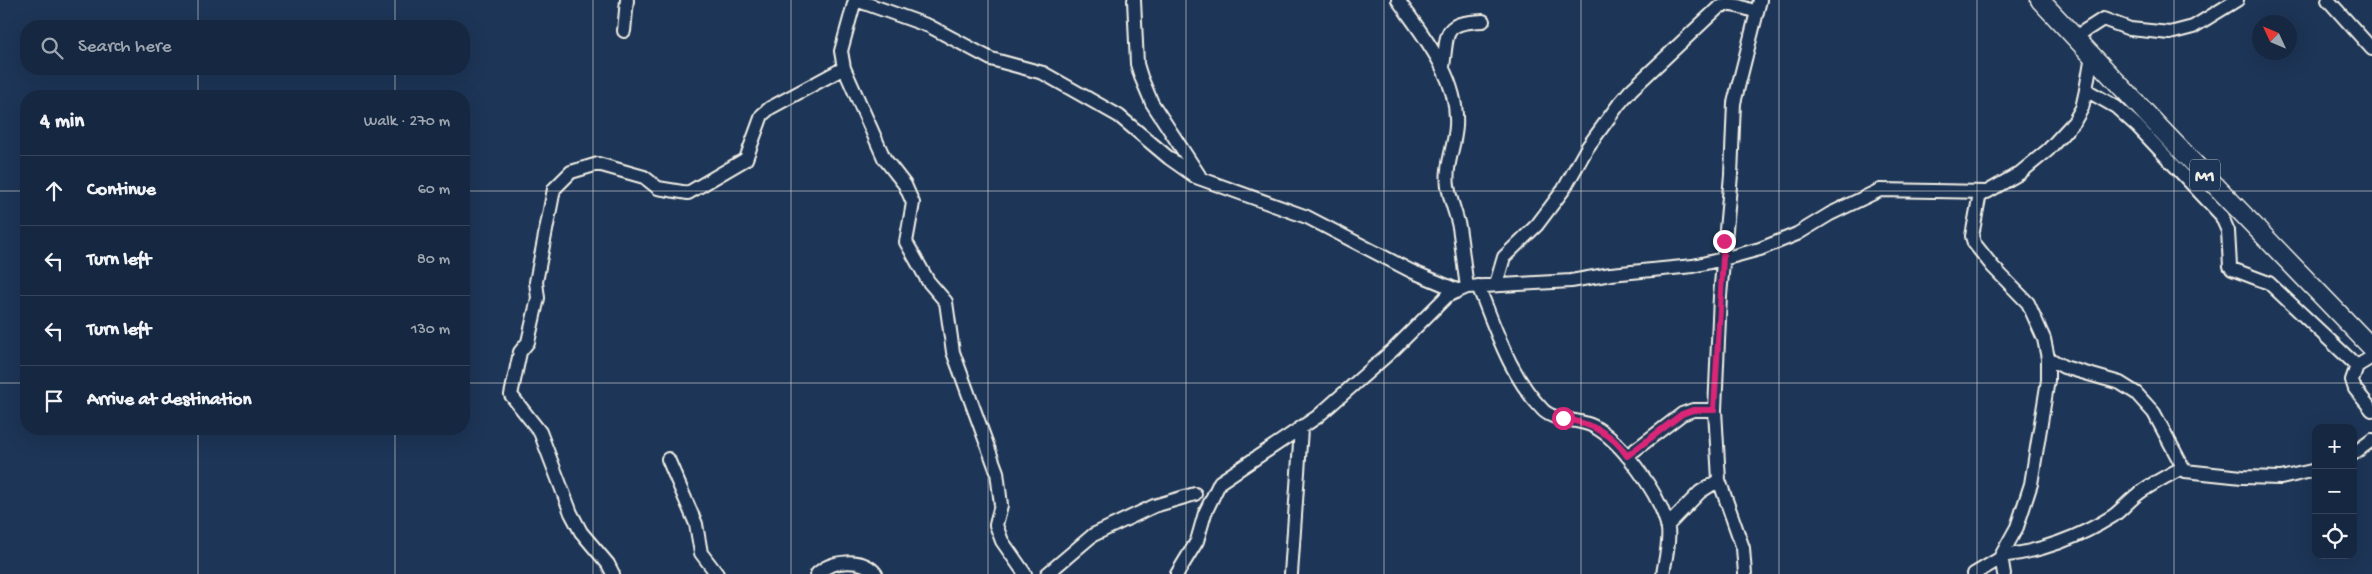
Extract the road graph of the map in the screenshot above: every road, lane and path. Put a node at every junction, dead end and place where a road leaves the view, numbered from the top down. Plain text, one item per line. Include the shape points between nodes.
1 (627, 0) edge
2 (855, 0) edge
3 (1134, 0) edge
4 (1398, 0) edge
5 (2040, 0) edge
6 (2236, 0) edge
7 (2328, 0) edge
8 (1759, 6) edge
9 (1483, 22) dead end
10 (624, 32) dead end
11 (2075, 37) junction
12 (2372, 49) edge
13 (2092, 55) junction
14 (1443, 66) junction
15 (844, 68) junction
16 (2086, 90) junction
17 (1203, 179) junction
18 (1980, 193) junction
19 (1724, 259) junction
20 (1496, 284) junction
21 (1467, 288) junction
22 (2372, 348) edge
23 (2372, 357) edge
24 (2048, 358) junction
25 (2357, 366) junction
26 (1714, 410) junction
27 (2372, 410) edge
28 (1301, 429) junction
29 (2372, 440) edge
30 (2357, 451) edge
31 (1627, 456) junction
32 (668, 459) dead end
33 (2182, 468) junction
34 (2312, 471) edge
35 (1719, 480) junction
36 (1195, 494) dead end
37 (1667, 526) junction
38 (2001, 557) junction
39 (613, 574) edge
40 (717, 574) edge
41 (817, 574) edge
42 (876, 574) edge
43 (1025, 574) edge
44 (1047, 574) edge
45 (1177, 574) edge
46 (1290, 574) edge
47 (1663, 574) edge
48 (1745, 574) edge
49 (1974, 574) edge
50 (2004, 574) edge

1 - 10 street
2 - 15 street via 841,52
2 - 17 street via 929,26 991,59 1043,73 1119,116 1169,158
3 - 17 street via 1137,64 1141,77 1172,136
4 - 14 street
5 - 11 highway, M1
6 - 11 street via 2186,30 2130,30 2103,19
7 - 12 street
8 - 19 street via 1734,103
8 - 20 street via 1730,4 1719,7 1631,90 1587,148 1564,189 1537,225 1504,257
9 - 14 street via 1456,24 1452,28 1446,41
11 - 13 highway, M1
13 - 16 street
13 - 22 highway, M1
14 - 21 street via 1456,113 1448,186 1458,226
15 - 39 street via 762,114 746,159 688,193 658,188 644,177 598,164 571,172 554,189 536,282 538,298 528,342 520,352 510,394 540,432 571,513 581,532
15 - 43 street via 884,158 914,202 906,242 928,281 946,302 953,352 997,472 1001,505 996,525 1002,541
16 - 18 street via 2082,108 2074,122 2048,150 2020,173
16 - 25 street via 2103,98 2130,120 2222,215 2228,231 2232,270 2269,283
17 - 21 street via 1307,217 1411,271
18 - 19 street via 1880,190 1796,234
18 - 24 street via 1972,236 1974,243 1993,268 2028,303 2044,339
19 - 20 street via 1693,266 1571,281
19 - 26 street
20 - 21 street
21 - 28 street via 1447,296 1357,382
21 - 31 street via 1506,357 1540,407 1550,415 1594,426 1614,440
23 - 25 street
24 - 33 street via 2064,367 2128,386 2154,414
24 - 38 street via 2048,380 2031,484 2017,527
25 - 27 street via 2353,370 2353,384
26 - 31 street via 1693,410 1682,414
26 - 35 street
28 - 45 street via 1220,482 1205,513 1197,541
28 - 46 street
29 - 30 street
31 - 37 street via 1654,493
32 - 40 street via 696,524 701,553
33 - 34 street via 2190,473 2282,478
33 - 38 street via 2142,491 2116,514 2094,527 2036,550
35 - 37 street via 1700,492
35 - 48 street via 1743,548
36 - 44 street via 1154,506 1093,535
37 - 47 street
38 - 49 street
38 - 50 street
41 - 42 street via 826,566 837,563 859,564

